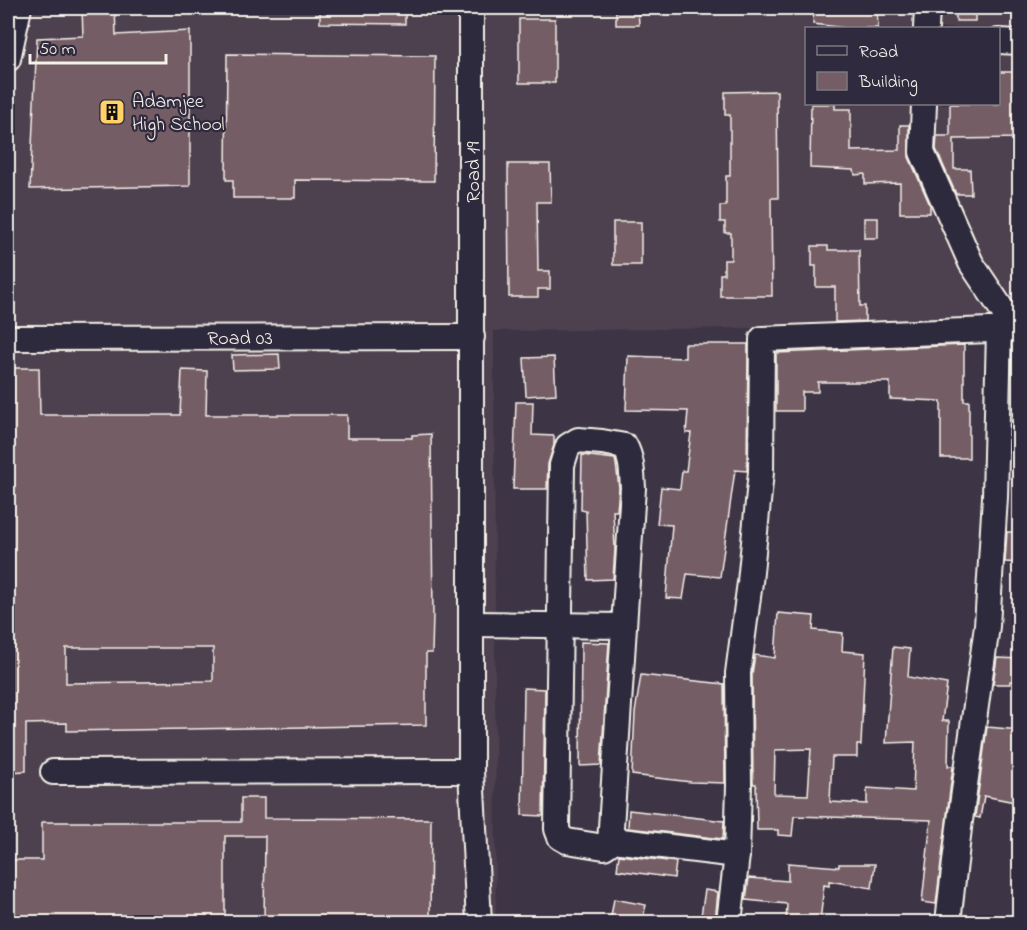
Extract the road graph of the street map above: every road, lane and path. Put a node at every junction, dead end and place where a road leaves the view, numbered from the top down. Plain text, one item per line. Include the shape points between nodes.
1 (19, 8) edge
2 (471, 8) edge
3 (927, 8) edge
4 (926, 27) edge
5 (1000, 41) edge
6 (1020, 42) edge
7 (8, 59) edge
8 (924, 105) edge
9 (1011, 330) edge
10 (472, 337) junction
11 (8, 338) edge
12 (471, 624) junction
13 (560, 626) junction
14 (623, 626) junction
15 (471, 771) junction
16 (53, 772) dead end
17 (621, 841) dead end
18 (737, 855) junction
19 (479, 922) edge
20 (729, 922) edge
21 (948, 922) edge

1 - 7 street
2 - 10 street, Road 19
3 - 4 street
5 - 6 street
8 - 9 street via 922,152 971,262
9 - 18 street via 762,339 761,472 738,673
9 - 21 street via 987,626
10 - 11 street, Road 03
10 - 12 street, Road 19
12 - 13 street
12 - 15 street, Road 19
13 - 14 street
13 - 14 street via 562,465 568,446 578,440 625,446 629,454 633,488
13 - 14 street via 557,829 567,841 604,847 610,843
15 - 16 street
15 - 19 street, Road 19
17 - 18 street
18 - 20 street

